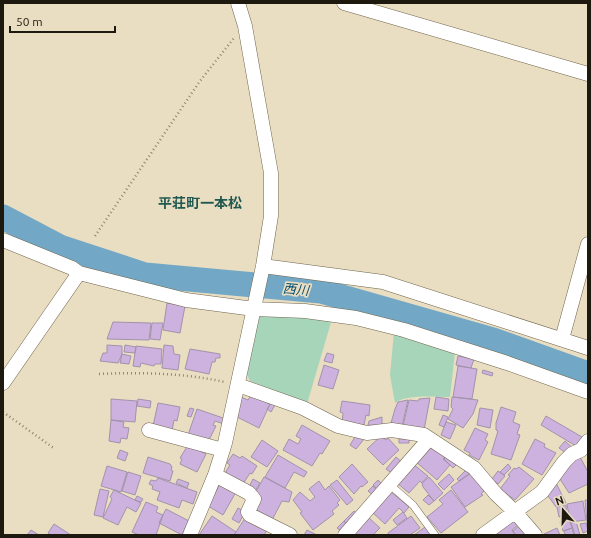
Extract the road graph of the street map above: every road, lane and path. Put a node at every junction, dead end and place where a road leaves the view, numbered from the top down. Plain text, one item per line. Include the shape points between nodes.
1 (238, 3) edge
2 (344, 3) edge
3 (245, 26) junction
4 (588, 74) edge
5 (95, 236) dead end
6 (3, 240) edge
7 (588, 244) edge
8 (263, 266) junction
9 (79, 273) junction
10 (254, 309) junction
11 (562, 339) junction
12 (588, 348) edge
13 (100, 374) dead end
14 (3, 383) edge
15 (238, 385) junction
16 (588, 392) edge
17 (3, 412) edge
18 (149, 430) dead end
19 (429, 439) junction
20 (55, 449) dead end
21 (586, 449) edge
22 (223, 450) junction
23 (215, 475) junction
24 (390, 485) junction
25 (515, 512) junction
26 (190, 535) edge
27 (290, 535) edge
28 (346, 535) edge
29 (435, 535) edge
30 (483, 535) edge
31 (535, 535) edge

1 - 3 street
2 - 4 street
3 - 5 path via 200,81
3 - 8 street via 271,173 272,216
6 - 9 street
7 - 11 street
8 - 10 street
8 - 11 street via 383,282
9 - 10 street via 186,300
9 - 14 street
10 - 15 street
10 - 16 street via 305,311 370,321 507,363
11 - 12 street
13 - 15 path via 173,374 198,376
15 - 19 street via 303,408 338,426 367,433 392,430 424,435
15 - 22 street
17 - 20 path
18 - 22 street
19 - 24 street
19 - 25 street via 474,468
21 - 25 street via 572,454 542,492
22 - 23 street
23 - 26 street
23 - 27 street via 254,498 248,512 250,515
24 - 28 street
24 - 29 lane via 413,505
25 - 30 street
25 - 31 street

